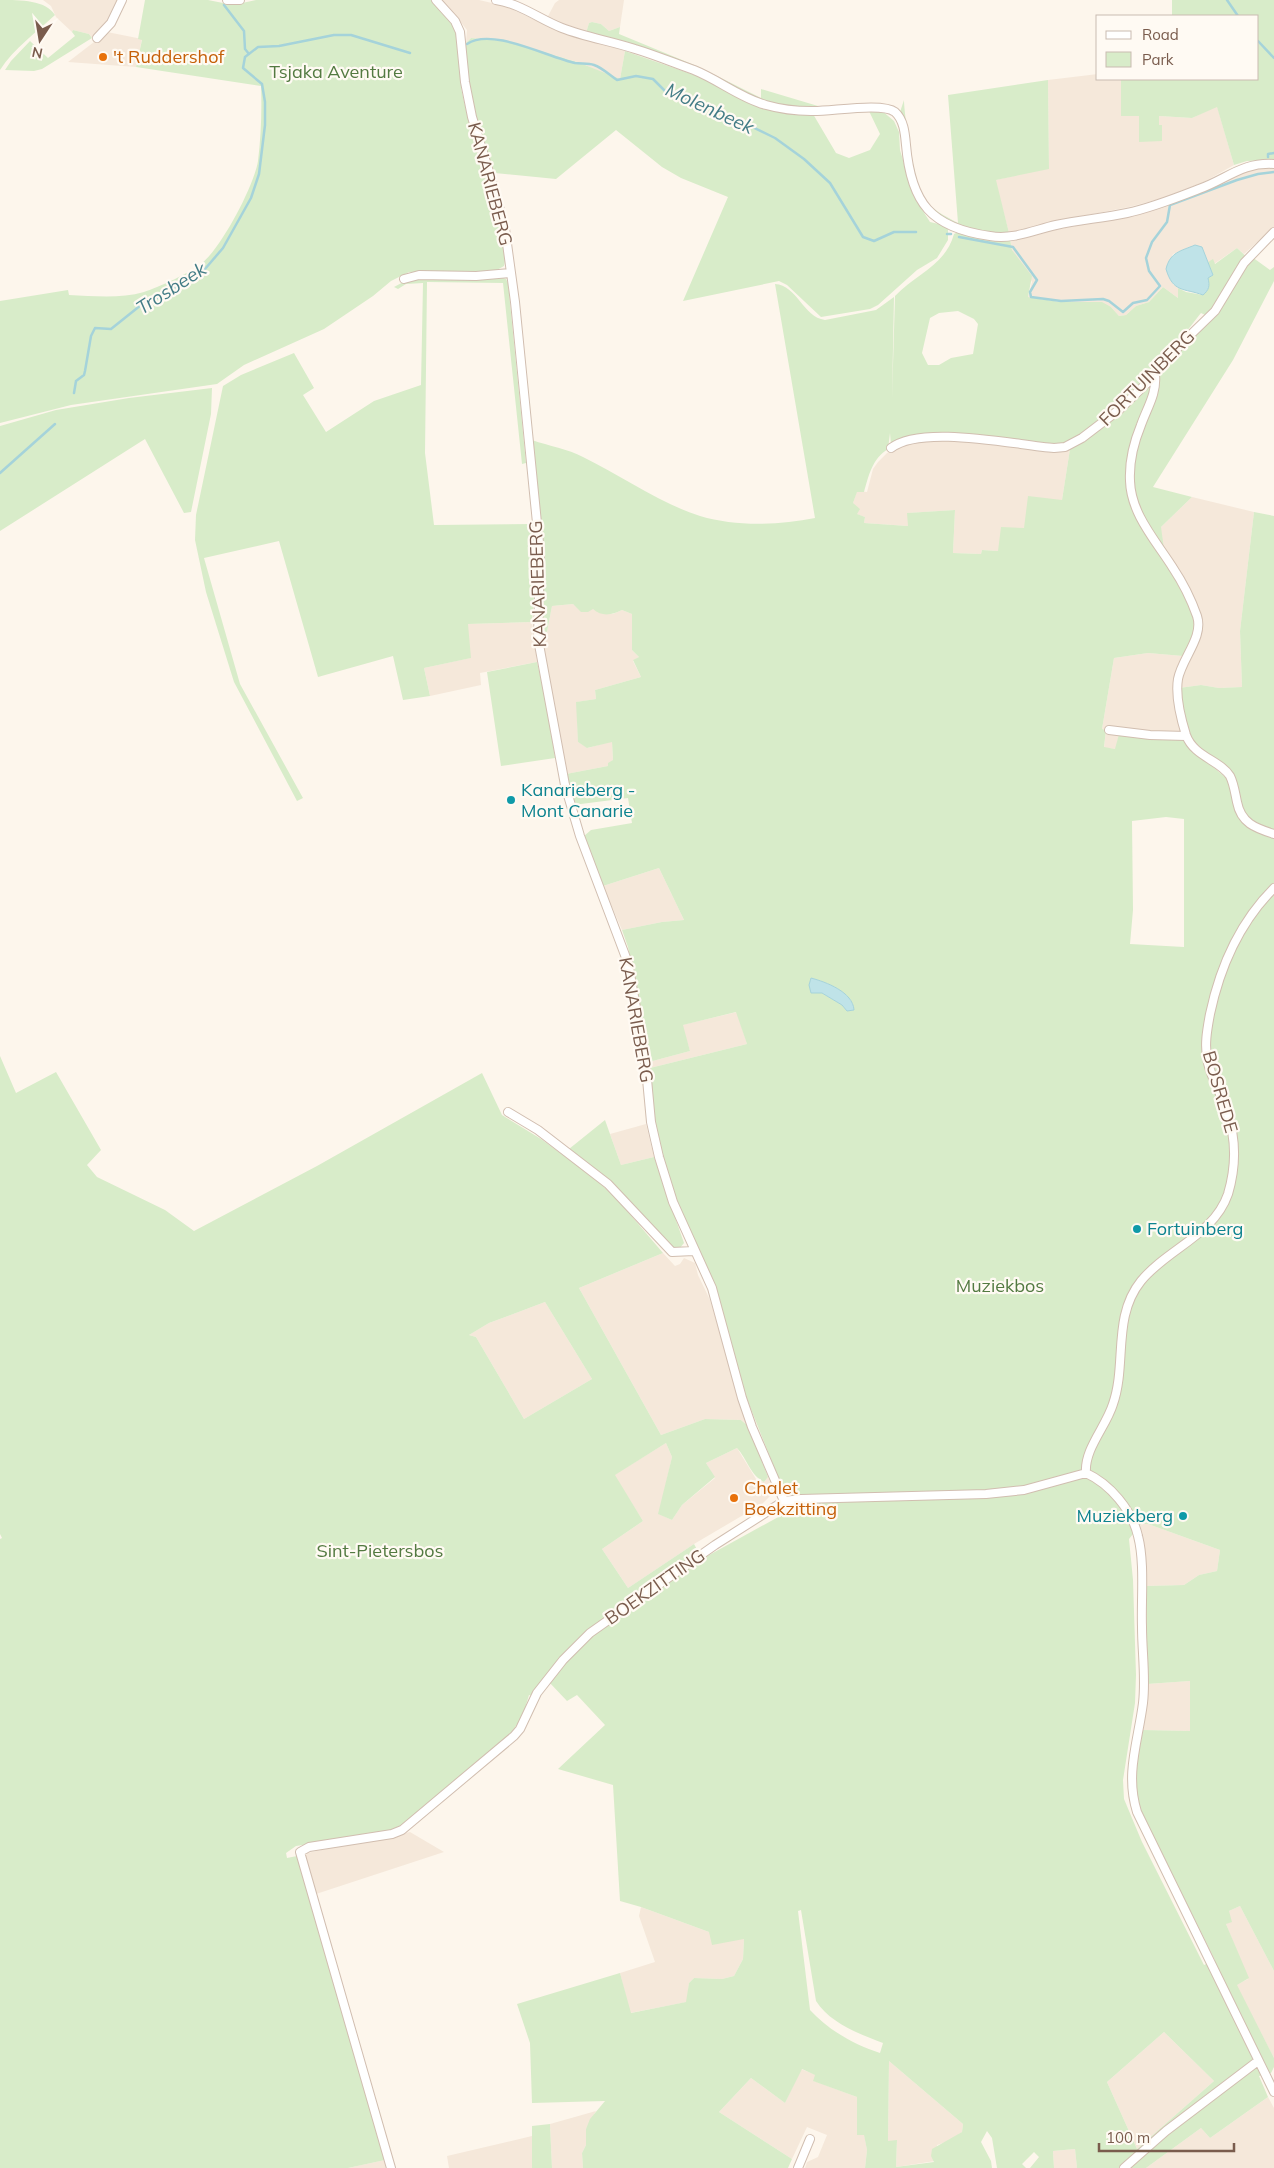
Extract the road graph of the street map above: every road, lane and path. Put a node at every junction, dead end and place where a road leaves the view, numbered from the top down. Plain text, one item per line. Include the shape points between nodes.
1 (122, 0) edge
2 (227, 0) edge
3 (240, 0) edge
4 (436, 0) edge
5 (496, 0) edge
6 (97, 38) dead end
7 (1274, 164) edge
8 (1274, 232) edge
9 (511, 273) junction
10 (404, 278) dead end
11 (1155, 375) junction
12 (891, 448) dead end
13 (1109, 730) dead end
14 (1186, 736) junction
15 (1274, 834) edge
16 (1274, 888) edge
17 (508, 1112) dead end
18 (694, 1251) junction
19 (1086, 1474) junction
20 (784, 1501) junction
21 (1258, 2061) junction
22 (1274, 2092) edge
23 (810, 2139) dead end
24 (391, 2168) edge
25 (798, 2168) edge
26 (1124, 2168) edge

1 - 6 street via 114,18
2 - 3 street
4 - 9 street, KANARIEBERG via 455,21 460,32 472,117 502,216
5 - 7 street via 523,7 561,28 636,49 697,72 766,106 810,112 889,109 902,122 910,177 917,196 936,217 956,228 977,234 1016,236 1127,213 1206,186 1248,166
8 - 11 street, FORTUINBERG via 1244,262 1215,311
9 - 10 street
9 - 18 street, KANARIEBERG via 540,553 537,631 540,657 575,821 628,963 646,1058 651,1122 658,1157
11 - 12 street, FORTUINBERG via 1106,421 1065,447 935,436
11 - 14 street via 1156,386 1134,448 1130,482 1136,508 1179,577 1198,618 1198,634 1177,683
13 - 14 street
14 - 15 street via 1196,750 1228,774 1233,782 1240,815 1245,821
16 - 19 street, BOSREDE via 1255,909 1224,962 1207,1029 1207,1061 1227,1112 1234,1147 1228,1194 1208,1225 1156,1266 1133,1294 1122,1329 1116,1394 1086,1461
17 - 18 street via 538,1130 608,1184 672,1252
18 - 20 street via 712,1288 744,1405
19 - 20 street, BOEKZITTING via 1008,1492
19 - 21 street via 1096,1478 1120,1501 1138,1536 1144,1683 1131,1786 1134,1805
20 - 24 street, BOEKZITTING via 590,1633 537,1692 514,1736 402,1830 309,1847 300,1852
21 - 22 street
21 - 26 street via 1172,2126
23 - 25 street

